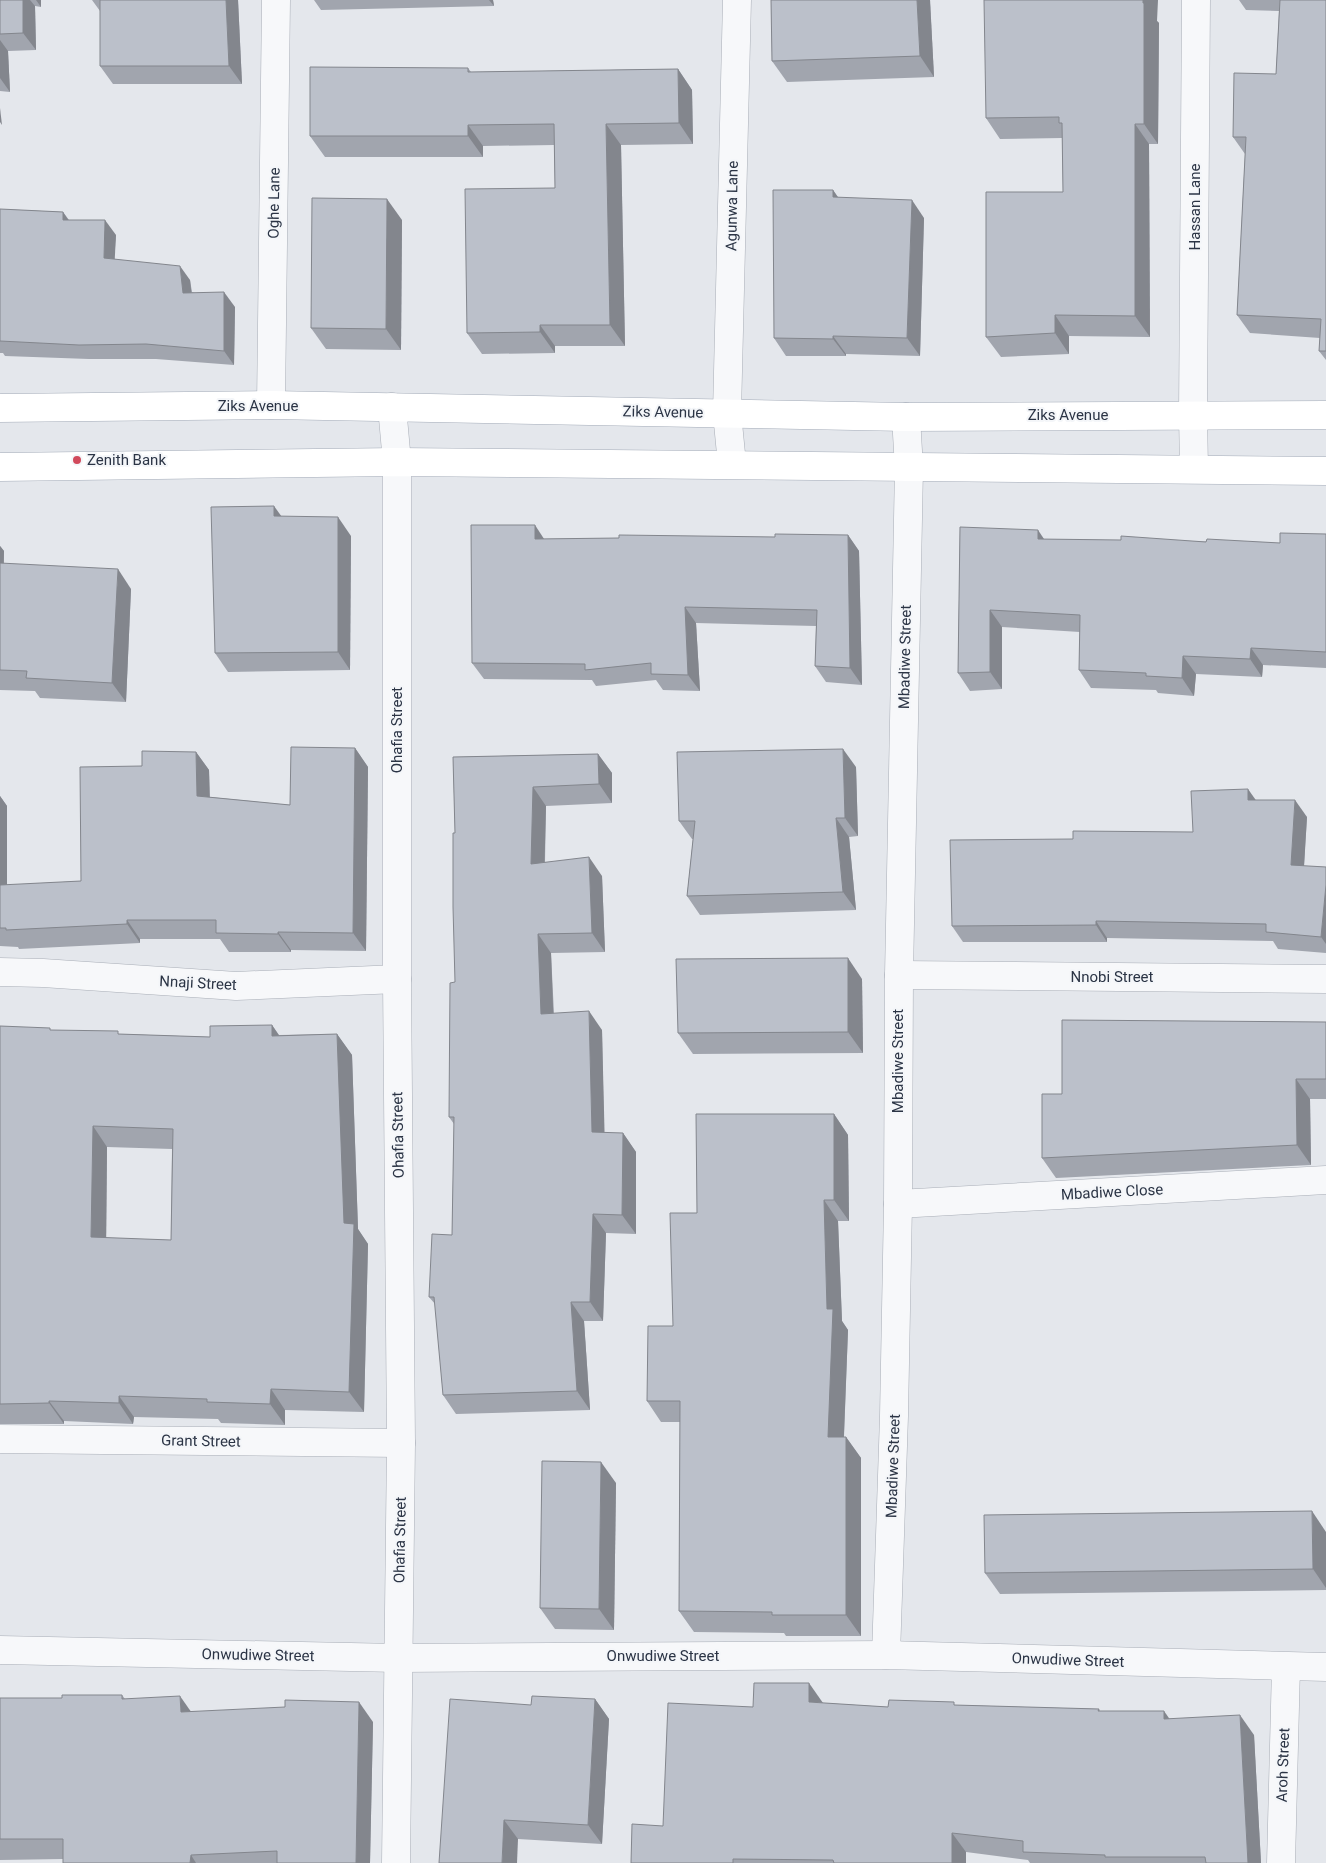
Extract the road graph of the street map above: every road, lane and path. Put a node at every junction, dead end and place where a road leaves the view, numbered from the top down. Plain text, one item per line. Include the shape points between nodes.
1 (276, 0) edge
2 (737, 0) edge
3 (1196, 0) edge
4 (271, 405) junction
5 (392, 407) junction
6 (0, 408) edge
7 (727, 413) junction
8 (1193, 414) junction
9 (1326, 414) edge
10 (906, 417) junction
11 (397, 462) junction
12 (732, 464) junction
13 (0, 466) edge
14 (909, 468) junction
15 (1194, 469) junction
16 (1326, 471) edge
17 (0, 972) edge
18 (899, 976) junction
19 (1326, 979) edge
20 (397, 980) junction
21 (1326, 1180) edge
22 (898, 1204) junction
23 (0, 1438) edge
24 (402, 1443) junction
25 (0, 1650) edge
26 (886, 1655) junction
27 (398, 1658) junction
28 (1286, 1667) junction
29 (1326, 1667) edge
30 (396, 1863) edge
31 (1281, 1863) edge

1 - 4 street, Oghe Lane
2 - 7 street, Agunwa Lane
3 - 8 street, Hassan Lane
4 - 5 main road, Ziks Avenue
4 - 6 main road, Ziks Avenue
5 - 7 main road, Ziks Avenue
5 - 11 street, Ohafia Street
7 - 10 main road, Ziks Avenue
7 - 12 street, Agunwa Lane
8 - 9 main road, Ziks Avenue
8 - 10 main road, Ziks Avenue
8 - 15 street, Hassan Lane
10 - 14 street, Mbadiwe Street
11 - 12 main road
11 - 13 main road
11 - 20 street, Ohafia Street
12 - 14 main road
14 - 15 main road
14 - 18 street, Mbadiwe Street
15 - 16 main road
17 - 20 street, Nnaji Street via 236,986
18 - 19 street, Nnobi Street
18 - 22 street, Mbadiwe Street
20 - 24 street, Ohafia Street
21 - 22 street, Mbadiwe Close
22 - 26 street, Mbadiwe Street
23 - 24 street, Grant Street
24 - 27 street, Ohafia Street
25 - 27 street, Onwudiwe Street
26 - 27 street, Onwudiwe Street
26 - 28 street, Onwudiwe Street
27 - 30 street, Ohafia Street
28 - 29 street, Onwudiwe Street
28 - 31 street, Aroh Street

